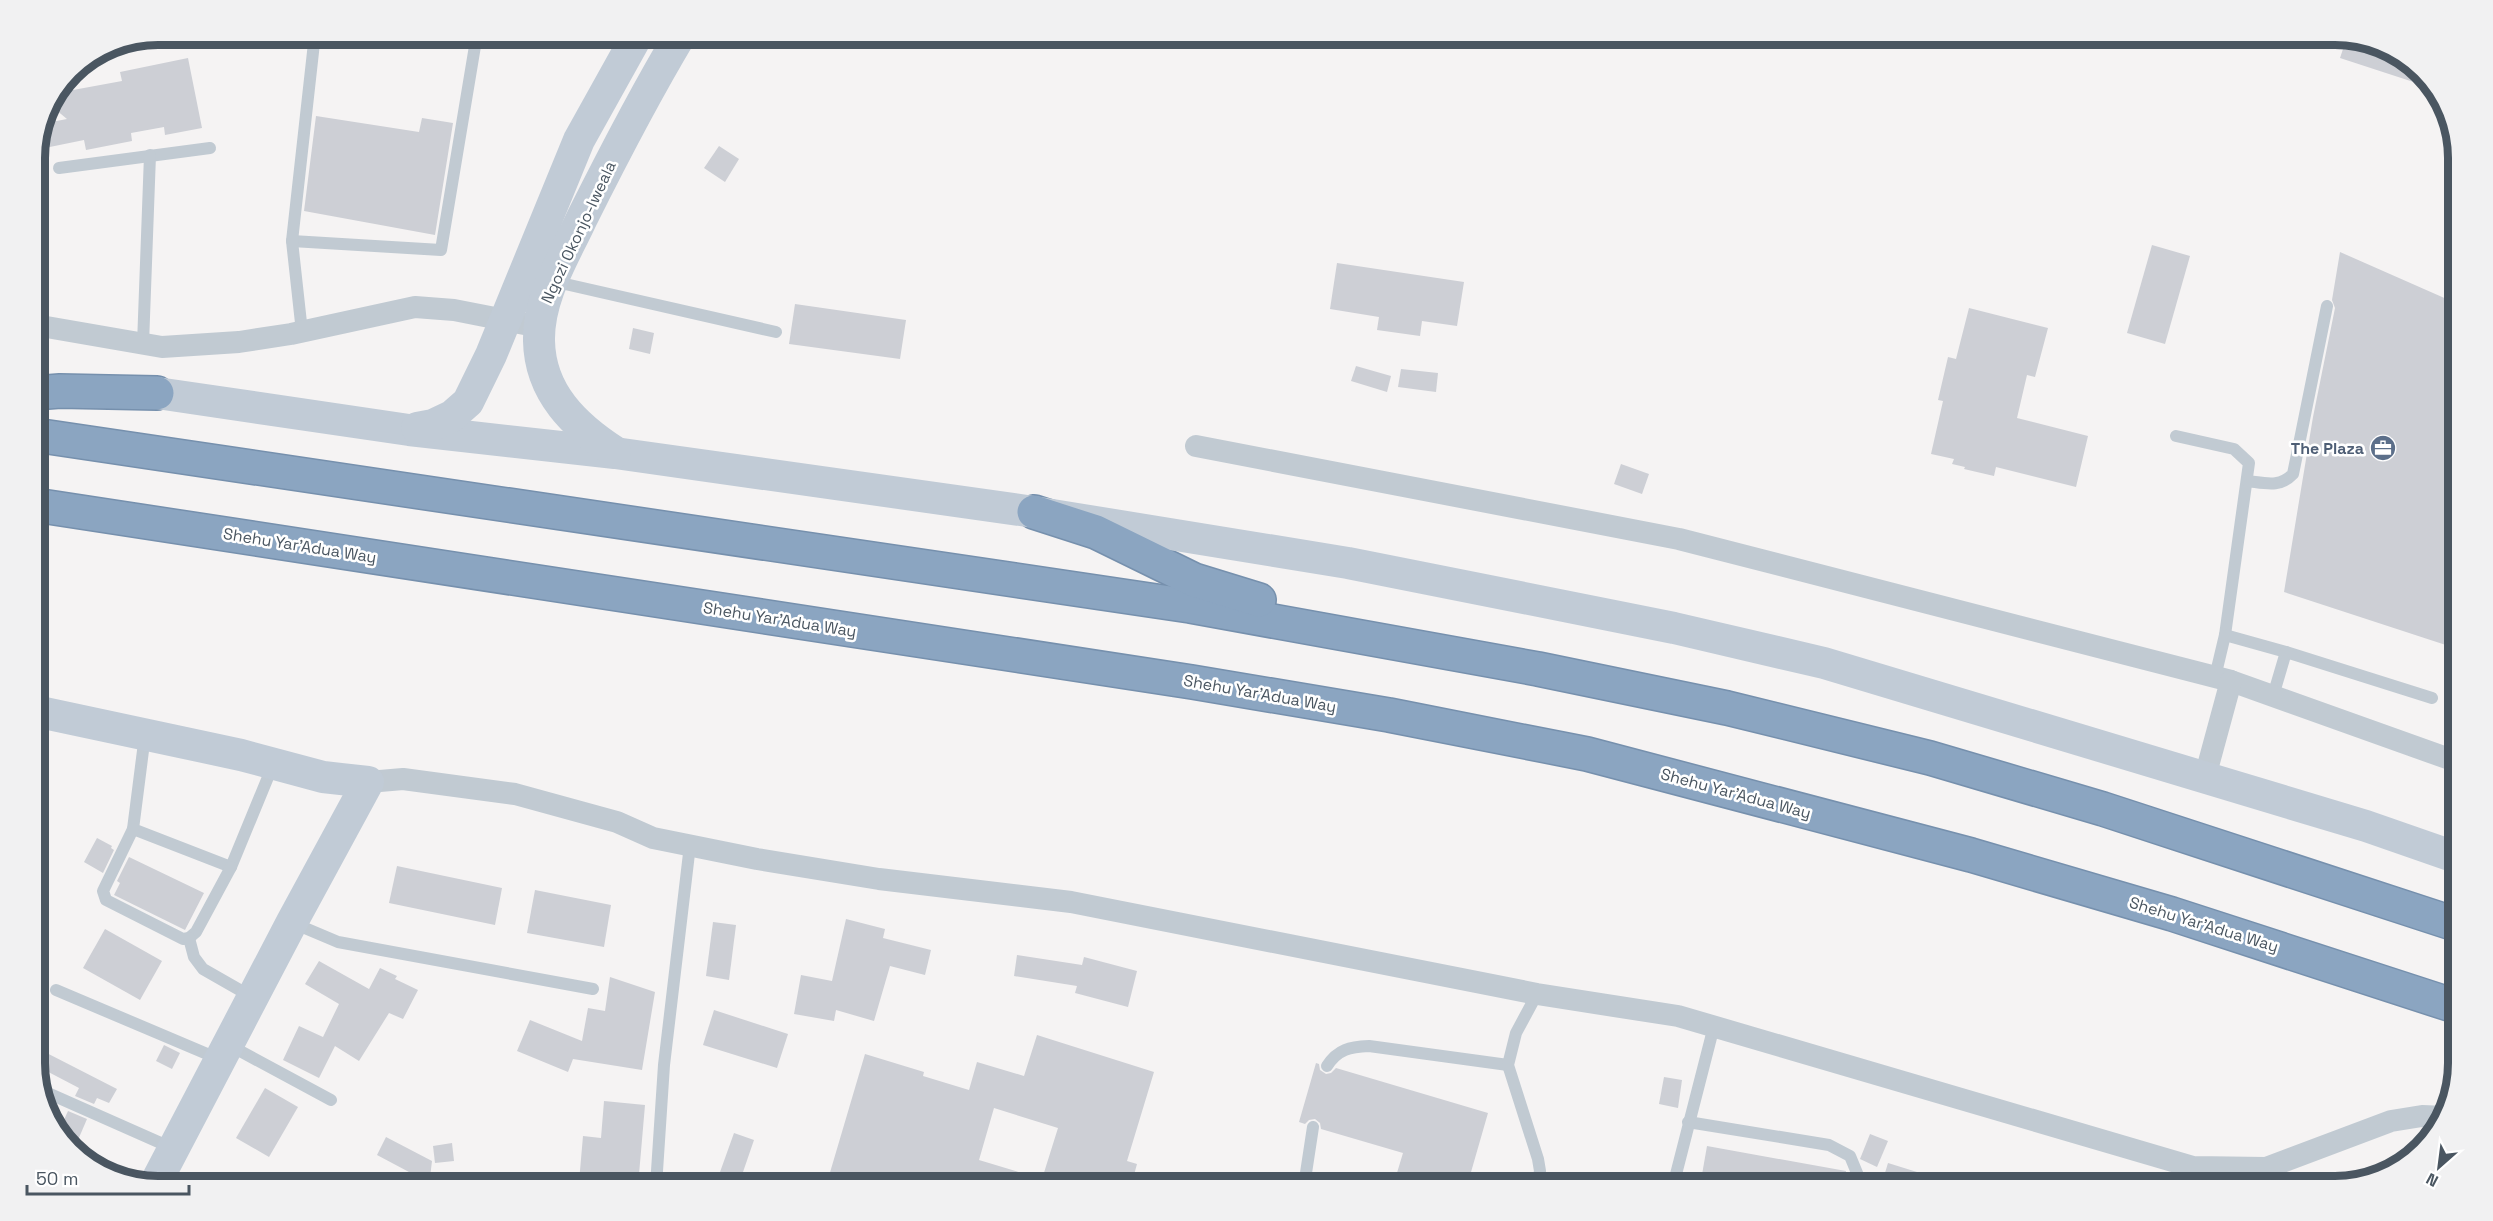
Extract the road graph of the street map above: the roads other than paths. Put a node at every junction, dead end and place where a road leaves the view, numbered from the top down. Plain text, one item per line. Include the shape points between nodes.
1 (314, 45) edge
2 (475, 45) edge
3 (632, 45) edge
4 (675, 45) edge
5 (210, 147) dead end
6 (150, 155) junction
7 (59, 168) dead end
8 (292, 241) junction
9 (552, 281) junction
10 (2327, 306) dead end
11 (506, 319) junction
12 (45, 327) edge
13 (540, 327) junction
14 (302, 332) junction
15 (776, 332) dead end
16 (143, 344) junction
17 (45, 392) edge
18 (157, 393) joint
19 (409, 430) junction
20 (45, 436) edge
21 (2176, 436) dead end
22 (1196, 446) dead end
23 (615, 453) junction
24 (2247, 481) junction
25 (45, 507) edge
26 (1034, 512) junction
27 (2225, 634) junction
28 (1363, 637) junction
29 (2286, 652) junction
30 (2223, 679) junction
31 (2273, 696) junction
32 (2432, 698) dead end
33 (45, 713) edge
34 (145, 735) junction
35 (2448, 758) edge
36 (273, 764) junction
37 (2205, 777) junction
38 (368, 782) junction
39 (133, 829) junction
40 (690, 845) junction
41 (2448, 855) edge
42 (231, 867) junction
43 (292, 922) junction
44 (2448, 922) edge
45 (189, 938) junction
46 (593, 988) dead end
47 (56, 990) dead end
48 (1537, 994) junction
49 (252, 997) junction
50 (2448, 1005) edge
51 (1714, 1026) junction
52 (224, 1052) junction
53 (1508, 1065) junction
54 (1327, 1066) dead end
55 (50, 1094) edge
56 (331, 1100) dead end
57 (2434, 1117) edge
58 (1688, 1122) junction
59 (1313, 1126) dead end
60 (173, 1149) junction
61 (159, 1176) edge
62 (657, 1176) edge
63 (1306, 1176) edge
64 (1539, 1176) edge
65 (1675, 1176) edge
66 (1858, 1176) edge

1 - 8 lane
2 - 8 lane via 441,250
3 - 11 street via 579,140
4 - 9 street, Ngozi Okonjo-Iweala via 613,156
5 - 6 lane
6 - 7 lane
6 - 16 lane
8 - 14 lane
9 - 13 street, Ngozi Okonjo-Iweala
9 - 15 lane
10 - 24 lane via 2293,474 2286,482 2275,484
11 - 13 street
11 - 14 street via 415,307
11 - 19 street via 468,402 452,416
12 - 16 street
13 - 23 street, Ngozi Okonjo-Iweala via 544,371 556,398 572,421
14 - 16 street via 239,342 162,347
17 - 18 highway
18 - 19 street
19 - 23 street
20 - 28 highway via 1179,604
21 - 24 lane via 2234,448 2249,463
22 - 30 street via 1679,539
23 - 26 street
24 - 27 lane
25 - 50 highway, Shehu Yar'Adua Way via 1192,682 1587,754 1960,852 2172,914
26 - 28 highway via 1095,532 1194,580
26 - 37 street via 1348,563 1674,628 1824,663
27 - 29 lane
27 - 30 lane
28 - 44 highway via 1716,705 1930,758 2103,809
29 - 31 lane
29 - 32 lane
30 - 31 street
30 - 37 street
31 - 35 street
33 - 34 street
34 - 36 street
34 - 39 lane
36 - 38 street via 323,777
36 - 42 lane
37 - 41 street
38 - 40 street via 403,779 515,794 617,822 653,838
38 - 43 street
39 - 42 lane
39 - 45 lane via 103,891 106,900 183,939
40 - 48 street via 879,879 1071,902
40 - 62 lane via 664,1065
42 - 45 lane
43 - 46 lane via 338,942
43 - 49 street
45 - 49 lane via 194,957 203,969
47 - 52 lane
48 - 51 street via 1678,1016
48 - 53 lane via 1516,1033
49 - 52 street
51 - 57 street via 2193,1167 2266,1168 2391,1121
51 - 58 lane
52 - 56 lane
52 - 60 street
53 - 54 lane via 1369,1046 1349,1047
53 - 64 lane via 1538,1159
55 - 60 lane
58 - 65 lane
58 - 66 lane via 1829,1145 1850,1156
59 - 63 lane
60 - 61 street

